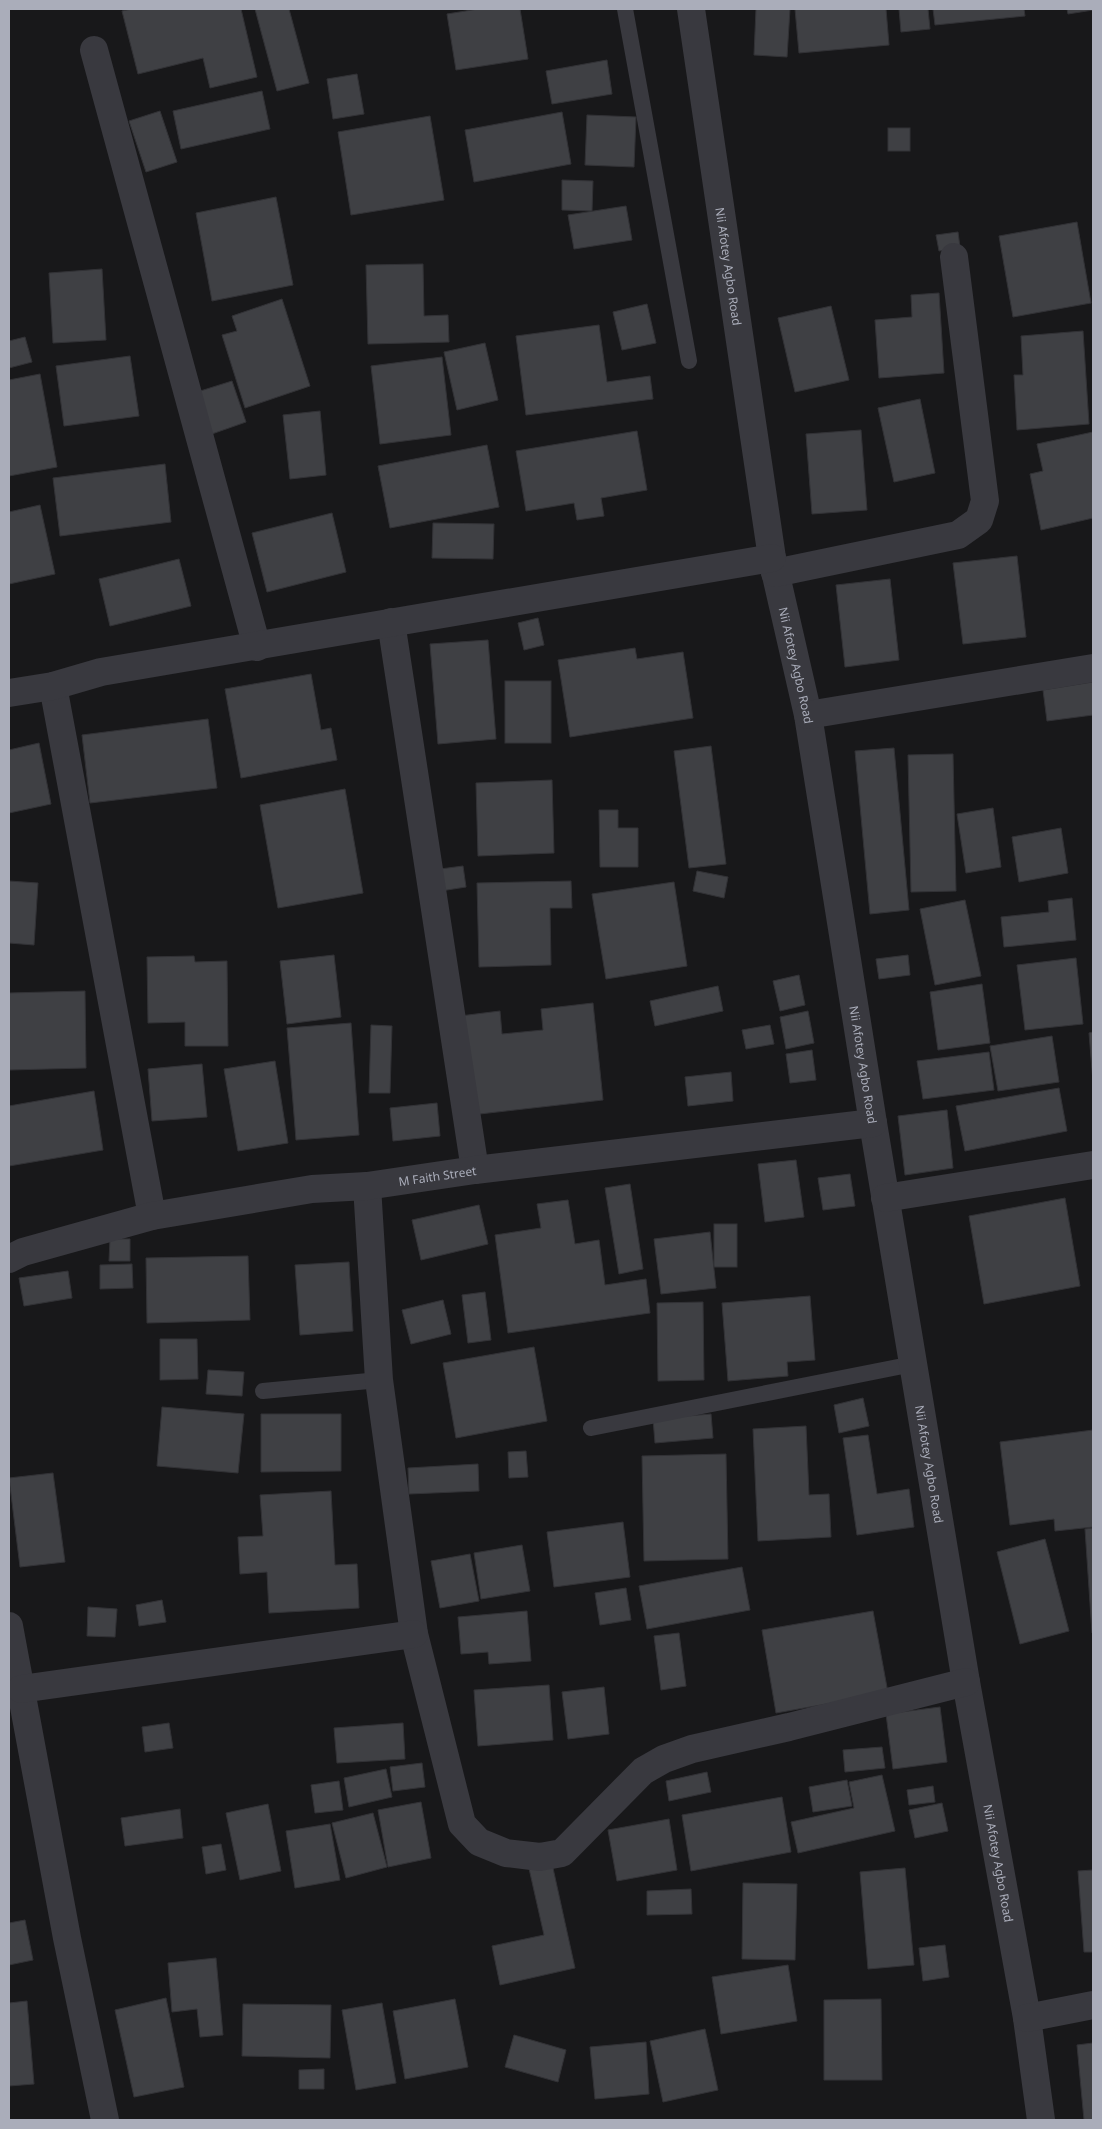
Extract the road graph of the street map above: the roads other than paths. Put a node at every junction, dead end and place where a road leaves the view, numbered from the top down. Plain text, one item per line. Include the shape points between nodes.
1 (625, 9) edge
2 (691, 9) edge
3 (94, 50) dead end
4 (954, 257) dead end
5 (689, 361) dead end
6 (774, 566) junction
7 (391, 622) junction
8 (257, 647) junction
9 (1093, 668) edge
10 (53, 686) junction
11 (9, 692) edge
12 (808, 715) junction
13 (873, 1123) junction
14 (1093, 1165) edge
15 (475, 1170) junction
16 (367, 1186) junction
17 (885, 1198) junction
18 (152, 1216) junction
19 (9, 1259) edge
20 (913, 1364) junction
21 (379, 1380) junction
22 (263, 1391) dead end
23 (591, 1428) dead end
24 (9, 1626) edge
25 (414, 1634) junction
26 (966, 1682) junction
27 (21, 1689) junction
28 (1093, 2005) edge
29 (1027, 2018) junction
30 (105, 2120) edge
31 (1041, 2120) edge

1 - 5 lane
2 - 6 street, Nii Afotey Agbo Road
3 - 8 street
4 - 6 street via 985,501 979,520 958,536
6 - 7 street
6 - 12 street, Nii Afotey Agbo Road
7 - 8 street
7 - 15 street
8 - 10 street via 101,672
9 - 12 street
10 - 11 street
10 - 18 street
12 - 13 street, Nii Afotey Agbo Road
13 - 15 street, M Faith Street
13 - 17 street, Nii Afotey Agbo Road
14 - 17 street
15 - 16 street, M Faith Street
16 - 18 street, M Faith Street via 312,1189
16 - 21 street
17 - 20 street, Nii Afotey Agbo Road
18 - 19 street, M Faith Street via 23,1252
20 - 23 lane
20 - 26 street, Nii Afotey Agbo Road
21 - 22 lane
21 - 25 street
24 - 27 street
25 - 26 street via 462,1824 479,1842 506,1853 540,1857 562,1853 643,1771 664,1759 692,1749
25 - 27 street
26 - 29 street, Nii Afotey Agbo Road
27 - 30 street
28 - 29 street
29 - 31 street, Nii Afotey Agbo Road

